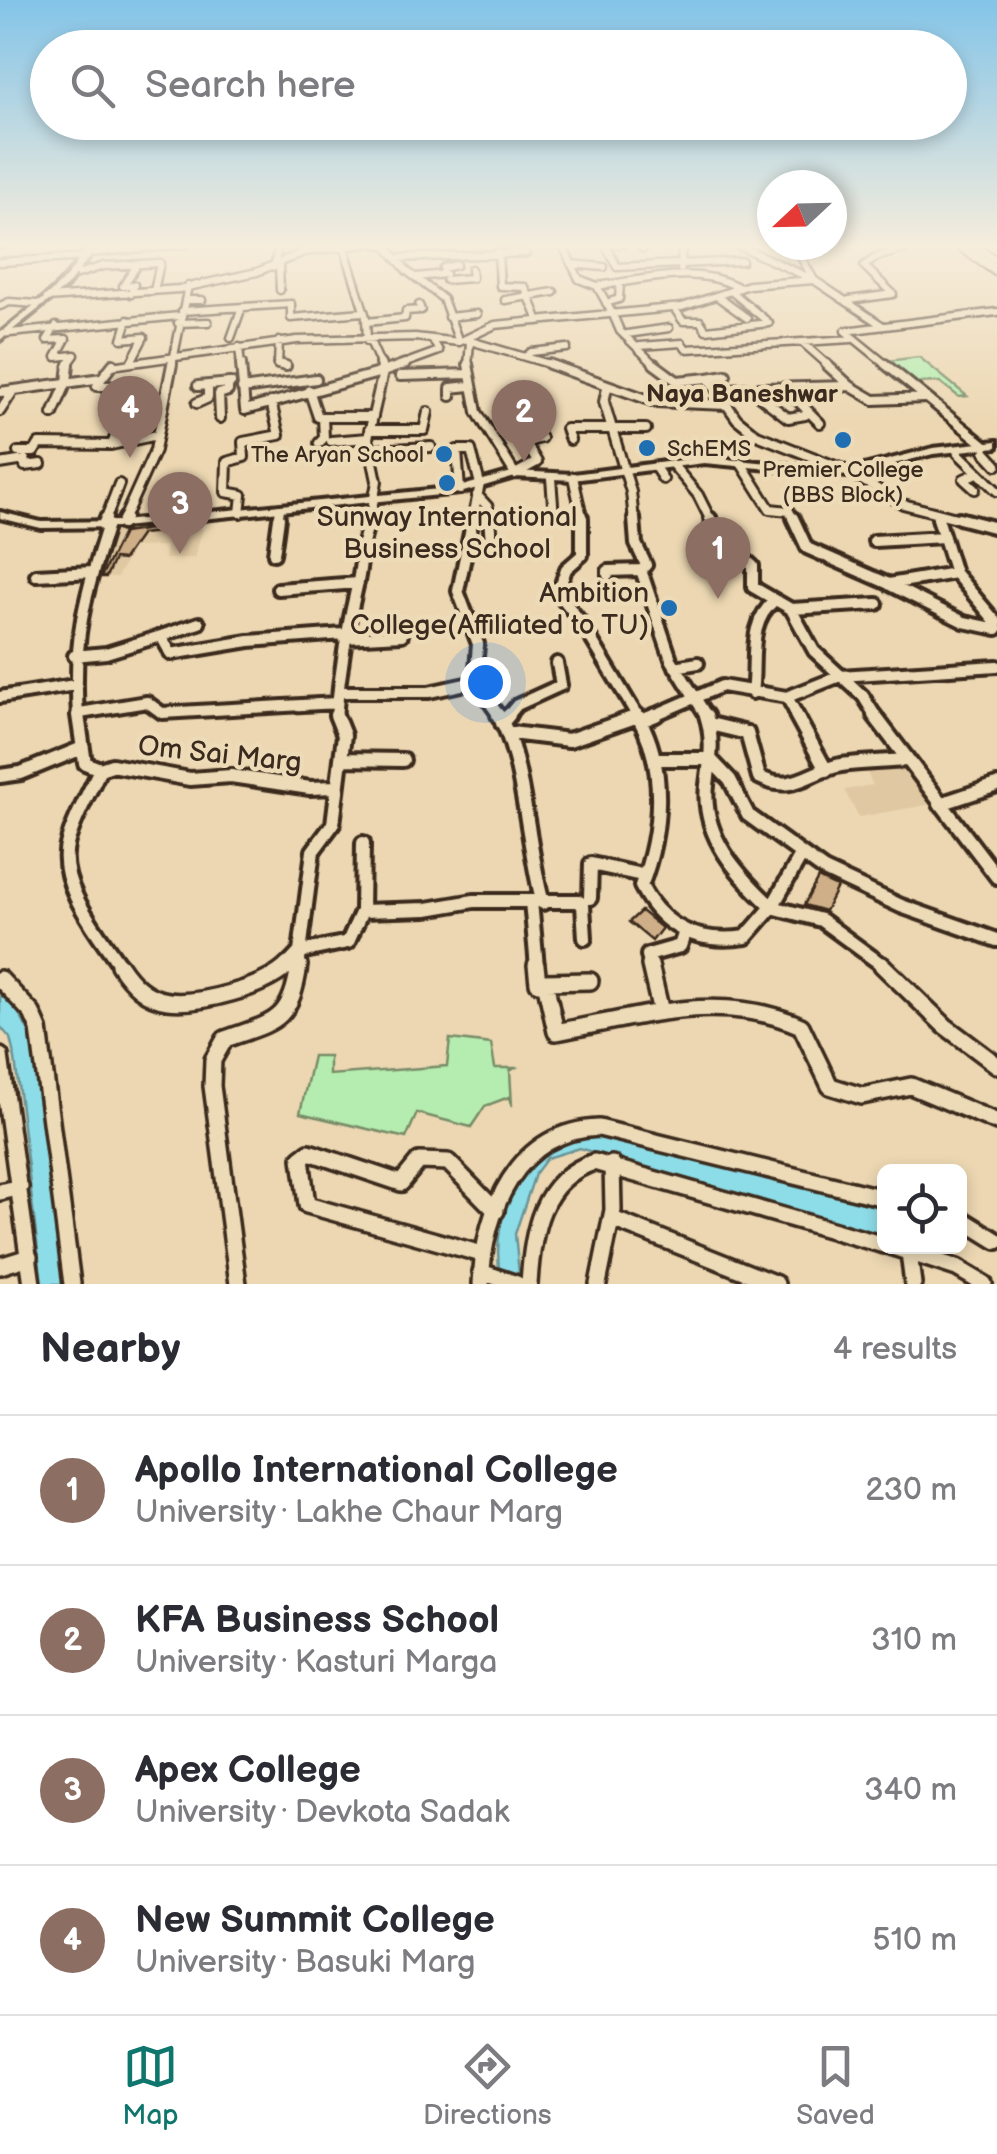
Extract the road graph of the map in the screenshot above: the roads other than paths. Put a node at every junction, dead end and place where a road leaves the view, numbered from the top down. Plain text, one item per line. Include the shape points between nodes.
1 (38, 304) edge
2 (184, 304) edge
3 (361, 304) edge
4 (401, 304) edge
5 (419, 304) dead end
6 (444, 304) edge
7 (532, 304) edge
8 (607, 304) edge
9 (689, 304) edge
10 (728, 304) edge
11 (749, 304) edge
12 (857, 304) edge
13 (242, 307) junction
14 (674, 308) junction
15 (363, 312) junction
16 (997, 312) edge
17 (477, 314) dead end
18 (406, 315) junction
19 (613, 315) junction
20 (179, 317) junction
21 (448, 317) junction
22 (297, 318) junction
23 (746, 318) dead end
24 (128, 320) junction
25 (538, 320) junction
26 (208, 322) dead end
27 (366, 322) junction
28 (769, 323) junction
29 (57, 326) junction
30 (883, 326) junction
31 (669, 328) dead end
32 (293, 329) dead end
33 (627, 334) junction
34 (1, 336) edge
35 (230, 338) dead end
36 (432, 339) junction
37 (853, 339) junction
38 (369, 341) junction
39 (465, 341) junction
40 (279, 342) junction
41 (803, 342) junction
42 (784, 344) junction
43 (640, 346) junction
44 (239, 347) junction
45 (567, 348) dead end
46 (530, 352) junction
47 (173, 359) junction
48 (131, 362) junction
49 (286, 366) dead end
50 (382, 372) junction
51 (468, 374) junction
52 (400, 376) dead end
53 (726, 376) dead end
54 (102, 378) junction
55 (708, 378) junction
56 (316, 379) dead end
57 (68, 382) junction
58 (228, 383) junction
59 (242, 386) junction
60 (470, 386) junction
61 (850, 386) junction
62 (607, 388) junction
63 (750, 388) junction
64 (785, 388) junction
65 (716, 389) junction
66 (309, 390) junction
67 (13, 391) junction
68 (0, 392) edge
69 (451, 396) dead end
70 (926, 398) junction
71 (874, 400) junction
72 (271, 402) junction
73 (196, 403) dead end
74 (726, 405) junction
75 (863, 405) dead end
76 (113, 406) dead end
77 (0, 410) edge
78 (428, 412) dead end
79 (53, 414) dead end
80 (805, 416) dead end
81 (372, 417) junction
82 (220, 418) dead end
83 (323, 418) junction
84 (528, 420) dead end
85 (820, 422) dead end
86 (121, 423) dead end
87 (646, 429) dead end
88 (612, 430) junction
89 (368, 434) junction
90 (157, 435) junction
91 (331, 440) dead end
92 (570, 440) dead end
93 (319, 443) dead end
94 (112, 444) junction
95 (431, 447) dead end
96 (989, 448) edge
97 (372, 450) junction
98 (18, 452) dead end
99 (958, 453) dead end
100 (741, 462) junction
101 (0, 464) edge
102 (41, 464) dead end
103 (673, 465) junction
104 (997, 465) edge
105 (655, 467) junction
106 (624, 470) junction
107 (848, 473) junction
108 (515, 474) junction
109 (975, 474) junction
110 (572, 477) junction
111 (551, 478) junction
112 (663, 479) dead end
113 (119, 484) dead end
114 (478, 489) junction
115 (460, 490) junction
116 (976, 490) dead end
117 (997, 490) edge
118 (372, 500) junction
119 (280, 508) junction
120 (240, 513) junction
121 (936, 513) junction
122 (0, 515) edge
123 (554, 517) dead end
124 (106, 524) junction
125 (122, 524) junction
126 (997, 528) edge
127 (944, 536) junction
128 (491, 541) dead end
129 (874, 541) dead end
130 (274, 554) dead end
131 (641, 570) junction
132 (93, 572) junction
133 (955, 574) junction
134 (36, 575) dead end
135 (608, 575) dead end
136 (358, 584) junction
137 (889, 584) junction
138 (278, 589) dead end
139 (775, 600) junction
140 (878, 604) dead end
141 (792, 608) junction
142 (199, 624) dead end
143 (997, 626) edge
144 (402, 635) dead end
145 (161, 636) junction
146 (344, 636) junction
147 (74, 656) junction
148 (557, 663) dead end
149 (698, 663) dead end
150 (997, 666) edge
151 (675, 667) junction
152 (840, 676) junction
153 (475, 682) junction
154 (75, 686) junction
155 (752, 693) junction
156 (0, 697) edge
157 (787, 697) junction
158 (338, 698) junction
159 (694, 698) junction
160 (80, 713) junction
161 (640, 719) junction
162 (502, 723) junction
163 (710, 724) junction
164 (511, 734) junction
165 (80, 748) junction
166 (342, 759) junction
167 (654, 759) junction
168 (710, 759) junction
169 (403, 760) dead end
170 (905, 760) junction
171 (100, 769) junction
172 (826, 770) junction
173 (0, 776) edge
174 (997, 785) edge
175 (335, 787) junction
176 (940, 804) junction
177 (363, 843) dead end
178 (802, 854) junction
179 (642, 875) junction
180 (997, 877) edge
181 (590, 898) dead end
182 (537, 902) junction
183 (772, 907) junction
184 (362, 910) junction
185 (684, 934) junction
186 (585, 938) dead end
187 (997, 940) edge
188 (300, 952) junction
189 (0, 980) edge
190 (590, 981) dead end
191 (544, 982) junction
192 (661, 1012) junction
193 (0, 1056) edge
194 (997, 1066) edge
195 (997, 1122) edge
196 (612, 1164) junction
197 (20, 1187) junction
198 (0, 1192) edge
199 (877, 1196) edge
200 (496, 1211) junction
201 (615, 1220) junction
202 (967, 1223) edge
203 (997, 1242) edge
204 (877, 1243) edge
205 (909, 1254) edge
206 (912, 1254) edge
207 (29, 1257) junction
208 (0, 1266) edge
209 (484, 1271) edge
210 (32, 1284) edge
211 (72, 1284) edge
212 (238, 1284) edge
213 (516, 1284) edge
214 (529, 1284) edge
215 (598, 1284) edge
216 (776, 1284) edge
217 (914, 1284) edge
218 (984, 1284) edge

1 - 34 main road
2 - 20 street
3 - 15 street
4 - 18 street
5 - 18 street via 420,310
6 - 21 street
7 - 25 street
8 - 19 street
9 - 14 street
10 - 23 street
11 - 28 street
12 - 30 street
13 - 20 street
13 - 22 street via 291,304 291,318
13 - 35 street
14 - 19 street
14 - 28 street via 683,321 700,322 706,330
15 - 22 street
15 - 27 street
16 - 30 street
17 - 21 street
18 - 27 street
19 - 25 street
19 - 33 street
20 - 24 street
20 - 26 street
20 - 47 street
21 - 39 street
22 - 32 street
24 - 29 street
24 - 48 street via 122,339 144,338
25 - 39 street via 495,325
27 - 38 street
28 - 42 street
29 - 34 street
29 - 57 street via 47,340 66,339 56,357 75,355 66,368
30 - 37 street via 845,331
31 - 33 street
33 - 43 street
36 - 38 street
36 - 39 street
36 - 50 street via 439,352
37 - 41 street
37 - 70 street
38 - 40 street
38 - 50 street
39 - 46 street
39 - 51 street
40 - 44 street
40 - 49 street via 278,364
41 - 42 street
41 - 61 street
42 - 43 street
43 - 55 street via 671,379
44 - 47 street
44 - 59 street
45 - 46 street
46 - 62 street
47 - 48 street
47 - 90 street
48 - 54 street via 114,364
50 - 66 street
50 - 81 street
51 - 52 street
51 - 60 street
53 - 55 street
54 - 57 street
54 - 76 street via 97,386 110,386
55 - 65 street
56 - 59 street
57 - 67 street
57 - 79 street
58 - 59 street
58 - 73 street via 203,386 208,398
58 - 82 street via 228,392 219,394
59 - 72 street via 245,410
60 - 69 street via 450,388
60 - 108 street via 492,445
61 - 64 street
61 - 71 street
62 - 74 street via 669,408
62 - 88 street
63 - 64 street
63 - 65 street
63 - 80 street via 788,418
64 - 85 street
65 - 74 street
66 - 72 street
66 - 83 street
67 - 68 street
67 - 77 street
70 - 71 street
70 - 96 street
71 - 75 street
72 - 120 street via 281,442 244,442 244,457 227,462 226,492 242,494
74 - 107 street via 752,432
78 - 89 street via 424,430
81 - 83 street
81 - 89 street
83 - 93 street
84 - 108 street via 541,438 524,442 536,462
86 - 94 street
87 - 88 street
88 - 92 street via 566,429
88 - 106 street
89 - 91 street
89 - 97 street
90 - 94 street
90 - 125 street
94 - 98 street via 39,444 34,452
95 - 97 street
96 - 104 street
96 - 107 main road via 933,451
97 - 118 street
99 - 109 street
100 - 103 main road
100 - 107 main road
100 - 137 street via 773,510 790,513 806,548
101 - 102 street
103 - 105 main road
103 - 139 street via 720,537 754,566 753,587
105 - 106 main road
105 - 112 street
106 - 110 main road
106 - 131 street via 646,566
107 - 121 street via 903,504
108 - 111 main road
108 - 114 main road
109 - 116 street via 964,479
109 - 117 street
110 - 111 main road
110 - 161 street via 584,526 582,555 566,569 558,595
111 - 123 street
113 - 124 street
114 - 115 main road
114 - 115 street via 473,452 457,450
114 - 128 street via 488,507
114 - 153 street via 458,591 478,644
115 - 118 main road
118 - 119 main road
118 - 136 street
119 - 120 main road
119 - 130 street
120 - 125 main road
121 - 126 street
121 - 127 street
122 - 124 main road via 42,525
124 - 125 main road
124 - 132 street
127 - 129 street
127 - 133 street
131 - 135 street
131 - 151 street
132 - 134 street
132 - 147 street
133 - 137 street
133 - 143 street
136 - 138 street
136 - 146 street
137 - 143 street via 964,622
139 - 141 street
139 - 155 street via 753,632
140 - 141 street
141 - 152 street via 814,650
142 - 145 street
144 - 146 street
145 - 146 street via 171,654 249,640
145 - 147 street
146 - 158 street
147 - 154 street
148 - 162 street via 561,685 517,705
149 - 151 street
150 - 152 street
151 - 159 street
152 - 157 street
152 - 170 street via 863,696
153 - 158 street
153 - 162 street
154 - 156 street
154 - 160 street
155 - 157 street
155 - 159 street via 722,686
157 - 172 street
158 - 160 street via 162,714 147,702
158 - 166 street
159 - 161 street
159 - 163 street
160 - 165 street
161 - 164 street via 569,740
161 - 167 street
162 - 164 street
163 - 168 street
163 - 172 street via 747,732 763,780 799,786
164 - 182 street
165 - 171 street via 85,763
165 - 173 street via 22,776
166 - 169 street
166 - 175 street
167 - 168 street
167 - 179 street via 658,812 653,855
168 - 178 street via 748,815
168 - 183 street via 711,829 745,883
170 - 172 street
170 - 176 street
171 - 175 street, Om Sai Marg
171 - 188 street via 67,844 66,869 134,987 169,1001 248,989 270,980
174 - 176 street
175 - 188 street via 333,824 314,851
176 - 180 street
177 - 184 street
178 - 183 street
178 - 187 street via 901,906
179 - 181 street via 591,864
179 - 185 street via 648,904
182 - 184 street
182 - 186 street via 581,902
182 - 191 street via 538,982
183 - 185 street via 746,937
183 - 194 street via 836,924
184 - 188 street via 348,942
185 - 192 street via 680,946 648,955
188 - 212 street via 290,1002 267,1028 225,1039 213,1060
189 - 211 street via 39,1029
190 - 191 street
191 - 192 street via 556,1032
192 - 195 street via 750,1007 805,1030 827,1083 862,1096 911,1086
193 - 197 street
196 - 201 street
196 - 204 street
196 - 214 street via 586,1164 552,1191 536,1227
197 - 198 street
197 - 207 street
199 - 200 street via 583,1126 548,1136 531,1150
200 - 209 street
200 - 209 street via 448,1162 419,1161 401,1183 309,1152 301,1158 307,1205
201 - 215 street
201 - 216 street
202 - 203 street
205 - 217 street
206 - 218 street
207 - 208 street
207 - 210 street
209 - 213 street

